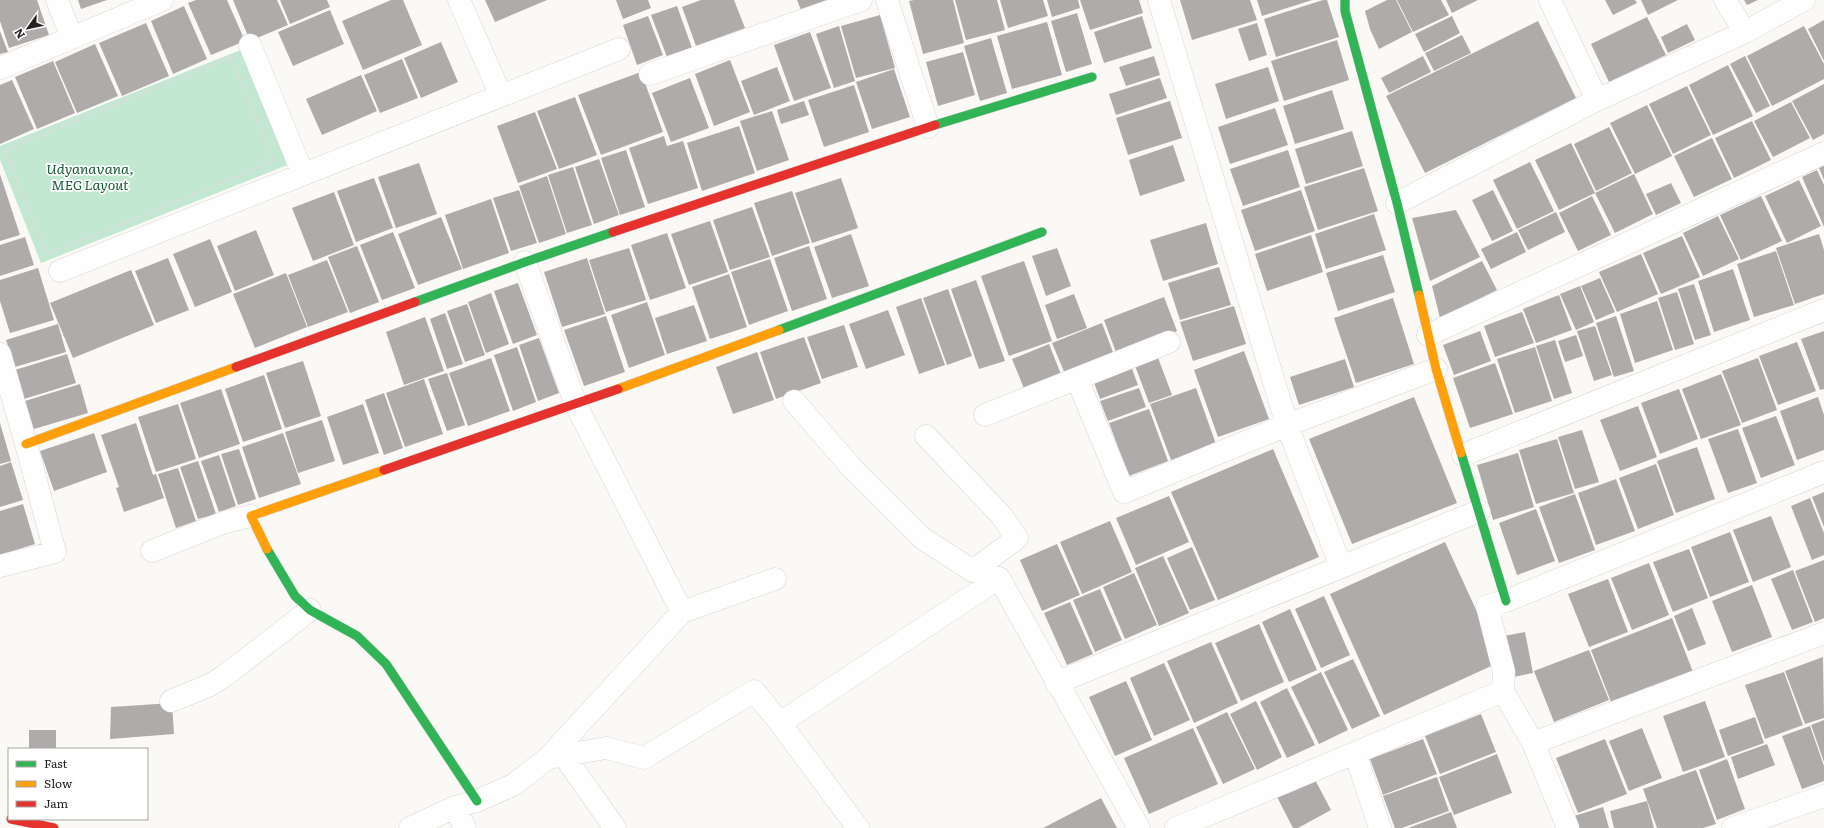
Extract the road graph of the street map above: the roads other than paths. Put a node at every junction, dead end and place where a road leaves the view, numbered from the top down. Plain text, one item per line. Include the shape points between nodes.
1 (57, 0) edge
2 (162, 0) edge
3 (459, 0) edge
4 (861, 0) edge
5 (887, 0) edge
6 (1159, 0) edge
7 (1345, 0) edge
8 (1550, 0) edge
9 (1725, 0) edge
10 (1804, 0) edge
11 (1745, 32) junction
12 (72, 38) junction
13 (250, 45) dead end
14 (619, 49) dead end
15 (0, 68) edge
16 (650, 74) dead end
17 (1092, 77) dead end
18 (501, 96) junction
19 (1597, 100) junction
20 (928, 127) junction
21 (1824, 153) edge
22 (303, 174) junction
23 (1397, 203) junction
24 (1042, 232) dead end
25 (54, 262) road end
26 (526, 262) junction
27 (1824, 310) edge
28 (1428, 336) junction
29 (1169, 342) dead end
30 (0, 354) edge
31 (1436, 369) junction
32 (1077, 378) junction
33 (794, 401) dead end
34 (576, 405) junction
35 (985, 415) dead end
36 (1287, 425) junction
37 (926, 436) dead end
38 (26, 444) junction
39 (1463, 455) junction
40 (1824, 472) edge
41 (1479, 511) junction
42 (251, 516) junction
43 (152, 551) dead end
44 (0, 566) edge
45 (1341, 567) junction
46 (973, 571) junction
47 (999, 578) junction
48 (775, 579) dead end
49 (1506, 601) junction
50 (310, 610) junction
51 (682, 612) junction
52 (1824, 633) edge
53 (1056, 683) junction
54 (1503, 691) junction
55 (171, 701) dead end
56 (780, 723) junction
57 (1533, 743) junction
58 (1355, 753) junction
59 (556, 757) junction
60 (1824, 796) edge
61 (477, 801) junction
62 (455, 807) junction
63 (15, 820) edge
64 (54, 828) edge
65 (410, 828) edge
66 (465, 828) edge
67 (615, 828) edge
68 (858, 828) edge
69 (1139, 828) edge
70 (1176, 828) edge
71 (1380, 828) edge
72 (1568, 828) edge
73 (1733, 828) edge

1 - 12 street
2 - 12 street
3 - 18 street
4 - 16 street
5 - 20 street
6 - 36 street
7 - 23 street via 1345,11
8 - 19 street
9 - 11 street
10 - 11 street
11 - 19 street
12 - 15 street
13 - 22 street
14 - 18 street
17 - 20 street
18 - 22 street
19 - 23 street
20 - 26 street
21 - 28 street
22 - 25 street
23 - 28 street
24 - 34 street
26 - 34 street
26 - 38 street
27 - 39 street
28 - 31 street
29 - 32 street
30 - 38 street
31 - 36 street
31 - 39 street
32 - 35 street
32 - 36 street via 1124,492
33 - 46 street via 852,468 922,538
34 - 42 street
34 - 51 street
36 - 45 street
37 - 46 street via 1001,515 1017,538
38 - 44 street via 54,552
39 - 41 street
40 - 49 street
41 - 45 street
41 - 49 street
42 - 43 street via 225,522
42 - 50 street via 261,539 295,596
45 - 53 street
46 - 47 street
47 - 53 street
47 - 56 street
48 - 51 street
49 - 54 street via 1487,606 1504,672
50 - 55 street via 216,681
50 - 61 street via 357,636 386,664
51 - 59 street
52 - 57 street
53 - 69 street
54 - 57 street
54 - 58 street
56 - 59 street via 754,691 644,758 606,748
56 - 68 street
57 - 72 street
58 - 70 street
58 - 71 street
59 - 61 street via 513,785
59 - 67 street
60 - 73 street
61 - 62 street
62 - 65 street
62 - 66 street
63 - 64 street

